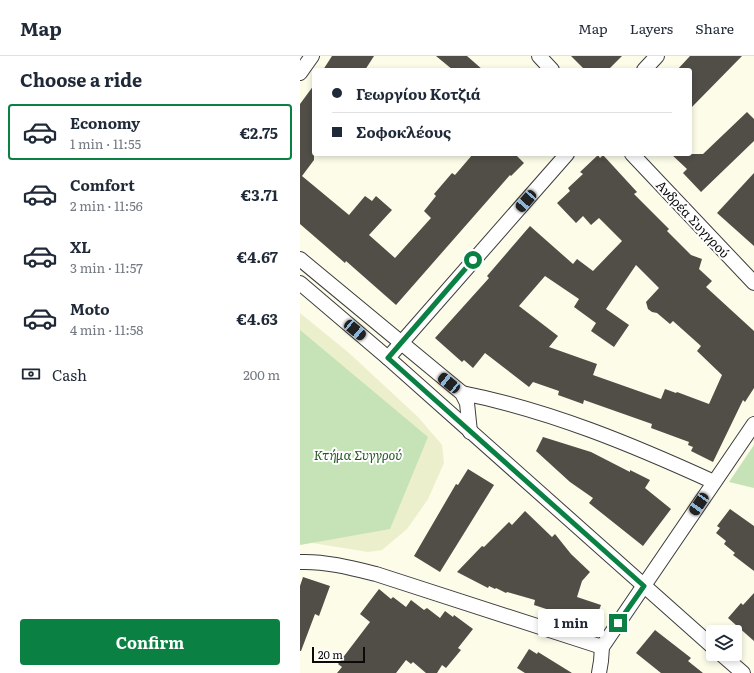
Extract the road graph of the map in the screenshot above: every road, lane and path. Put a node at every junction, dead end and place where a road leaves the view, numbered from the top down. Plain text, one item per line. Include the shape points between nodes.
1 (312, 56) edge
2 (539, 56) edge
3 (657, 56) edge
4 (550, 68) edge
5 (646, 68) edge
6 (300, 74) edge
7 (565, 156) edge
8 (634, 156) edge
9 (300, 259) edge
10 (300, 283) edge
11 (754, 283) edge
12 (400, 343) junction
13 (388, 358) junction
14 (462, 393) junction
15 (754, 424) edge
16 (470, 432) junction
17 (714, 482) junction
18 (300, 562) edge
19 (644, 586) junction
20 (706, 641) edge
21 (602, 647) junction
22 (729, 661) edge
23 (599, 673) edge
24 (743, 673) edge

1 - 6 street
2 - 4 street
3 - 5 street
7 - 12 street
8 - 11 street, Ανδρέα Συγγρού
9 - 12 street
10 - 13 street
12 - 13 street
12 - 14 street
13 - 16 street
14 - 16 street via 467,403
14 - 17 street via 499,400 593,431
15 - 17 street
16 - 19 street
17 - 19 street
18 - 21 street via 349,567 376,574
19 - 20 street
19 - 21 street
21 - 23 street
22 - 24 street

